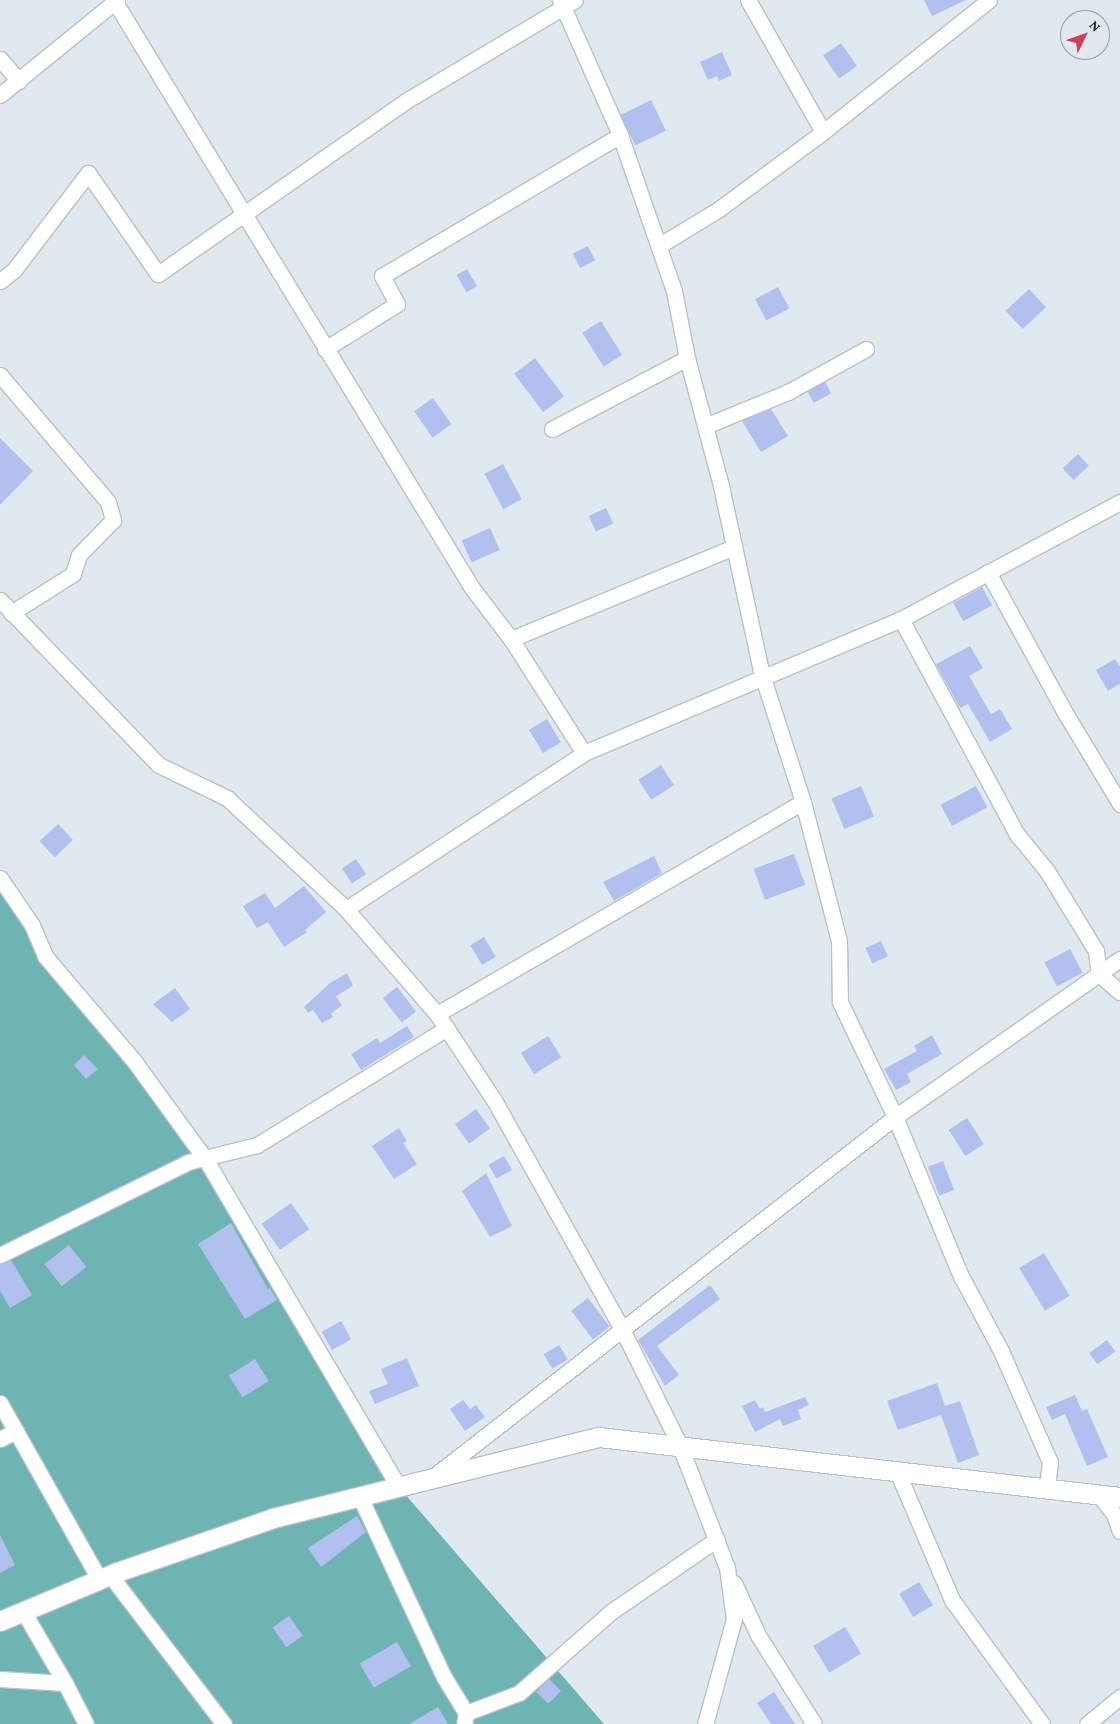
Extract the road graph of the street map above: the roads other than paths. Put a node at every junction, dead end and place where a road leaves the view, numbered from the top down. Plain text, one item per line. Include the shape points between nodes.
1 (748, 0) edge
2 (989, 0) edge
3 (116, 1) edge
4 (566, 2) edge
5 (0, 59) edge
6 (19, 81) junction
7 (0, 95) edge
8 (823, 132) junction
9 (620, 135) junction
10 (243, 215) junction
11 (660, 245) junction
12 (0, 281) edge
13 (325, 350) junction
14 (866, 350) dead end
15 (686, 358) junction
16 (0, 375) edge
17 (705, 426) junction
18 (552, 429) dead end
19 (1120, 502) edge
20 (734, 548) junction
21 (988, 572) junction
22 (0, 600) edge
23 (10, 613) junction
24 (901, 619) junction
25 (511, 639) junction
26 (762, 675) junction
27 (584, 753) junction
28 (803, 802) junction
29 (1120, 804) edge
30 (0, 878) edge
31 (346, 909) junction
32 (1120, 959) edge
33 (1099, 974) junction
34 (1120, 992) edge
35 (437, 1014) junction
36 (447, 1028) junction
37 (895, 1117) junction
38 (206, 1160) junction
39 (0, 1255) edge
40 (623, 1331) junction
41 (0, 1403) edge
42 (16, 1432) junction
43 (0, 1439) edge
44 (680, 1446) junction
45 (897, 1471) junction
46 (433, 1477) junction
47 (398, 1486) junction
48 (1047, 1488) junction
49 (1098, 1494) junction
50 (359, 1495) junction
51 (1120, 1497) edge
52 (1120, 1531) edge
53 (717, 1539) junction
54 (727, 1568) junction
55 (104, 1577) junction
56 (23, 1611) junction
57 (0, 1621) edge
58 (0, 1679) edge
59 (65, 1683) junction
60 (1120, 1696) edge
61 (465, 1719) edge
62 (86, 1724) edge
63 (224, 1724) edge
64 (705, 1724) edge
65 (814, 1724) edge
66 (1042, 1724) edge
67 (1087, 1724) edge

1 - 8 street
2 - 8 street
3 - 6 street
3 - 10 street
4 - 9 street
4 - 10 street via 409,99
5 - 6 street
6 - 7 street
8 - 11 street via 719,209
9 - 11 street
9 - 13 street via 382,276 397,304
10 - 12 street via 158,274 88,173 14,270
10 - 13 street
11 - 15 street via 674,291
13 - 25 street via 472,588
14 - 17 street via 788,392
15 - 17 street
15 - 18 street
16 - 23 street via 108,502 113,520 79,555 72,574
17 - 20 street
19 - 21 street
20 - 25 street
20 - 26 street
21 - 24 street
21 - 29 street via 1067,716
22 - 23 street
23 - 31 street via 159,765 227,798
24 - 26 street
24 - 33 street via 1016,833 1047,871 1096,951
25 - 27 street
26 - 27 street
26 - 28 street
27 - 31 street
28 - 35 street
28 - 37 street via 839,941 840,1002
30 - 38 street via 32,925 45,956 134,1061
31 - 35 street
32 - 33 street
33 - 34 street
33 - 37 street
35 - 36 street
36 - 38 street via 257,1146
36 - 40 street via 494,1100
37 - 40 street
37 - 48 street via 960,1276 1001,1351 1050,1462
38 - 39 street via 188,1162
38 - 47 street
40 - 44 street
40 - 46 street
41 - 42 street
42 - 43 street
42 - 55 street
44 - 45 street
44 - 46 street via 599,1437
44 - 53 street
45 - 48 street
45 - 66 street via 952,1600
46 - 47 street
47 - 50 street
48 - 49 street
49 - 51 street
49 - 52 street via 1114,1514
50 - 55 street via 274,1518
50 - 61 street
53 - 54 street
53 - 61 street via 612,1611 519,1692
54 - 64 street via 734,1619
54 - 65 street via 758,1635
55 - 56 street
55 - 63 street
56 - 57 street
56 - 59 street
58 - 59 street
59 - 62 street
60 - 67 street

